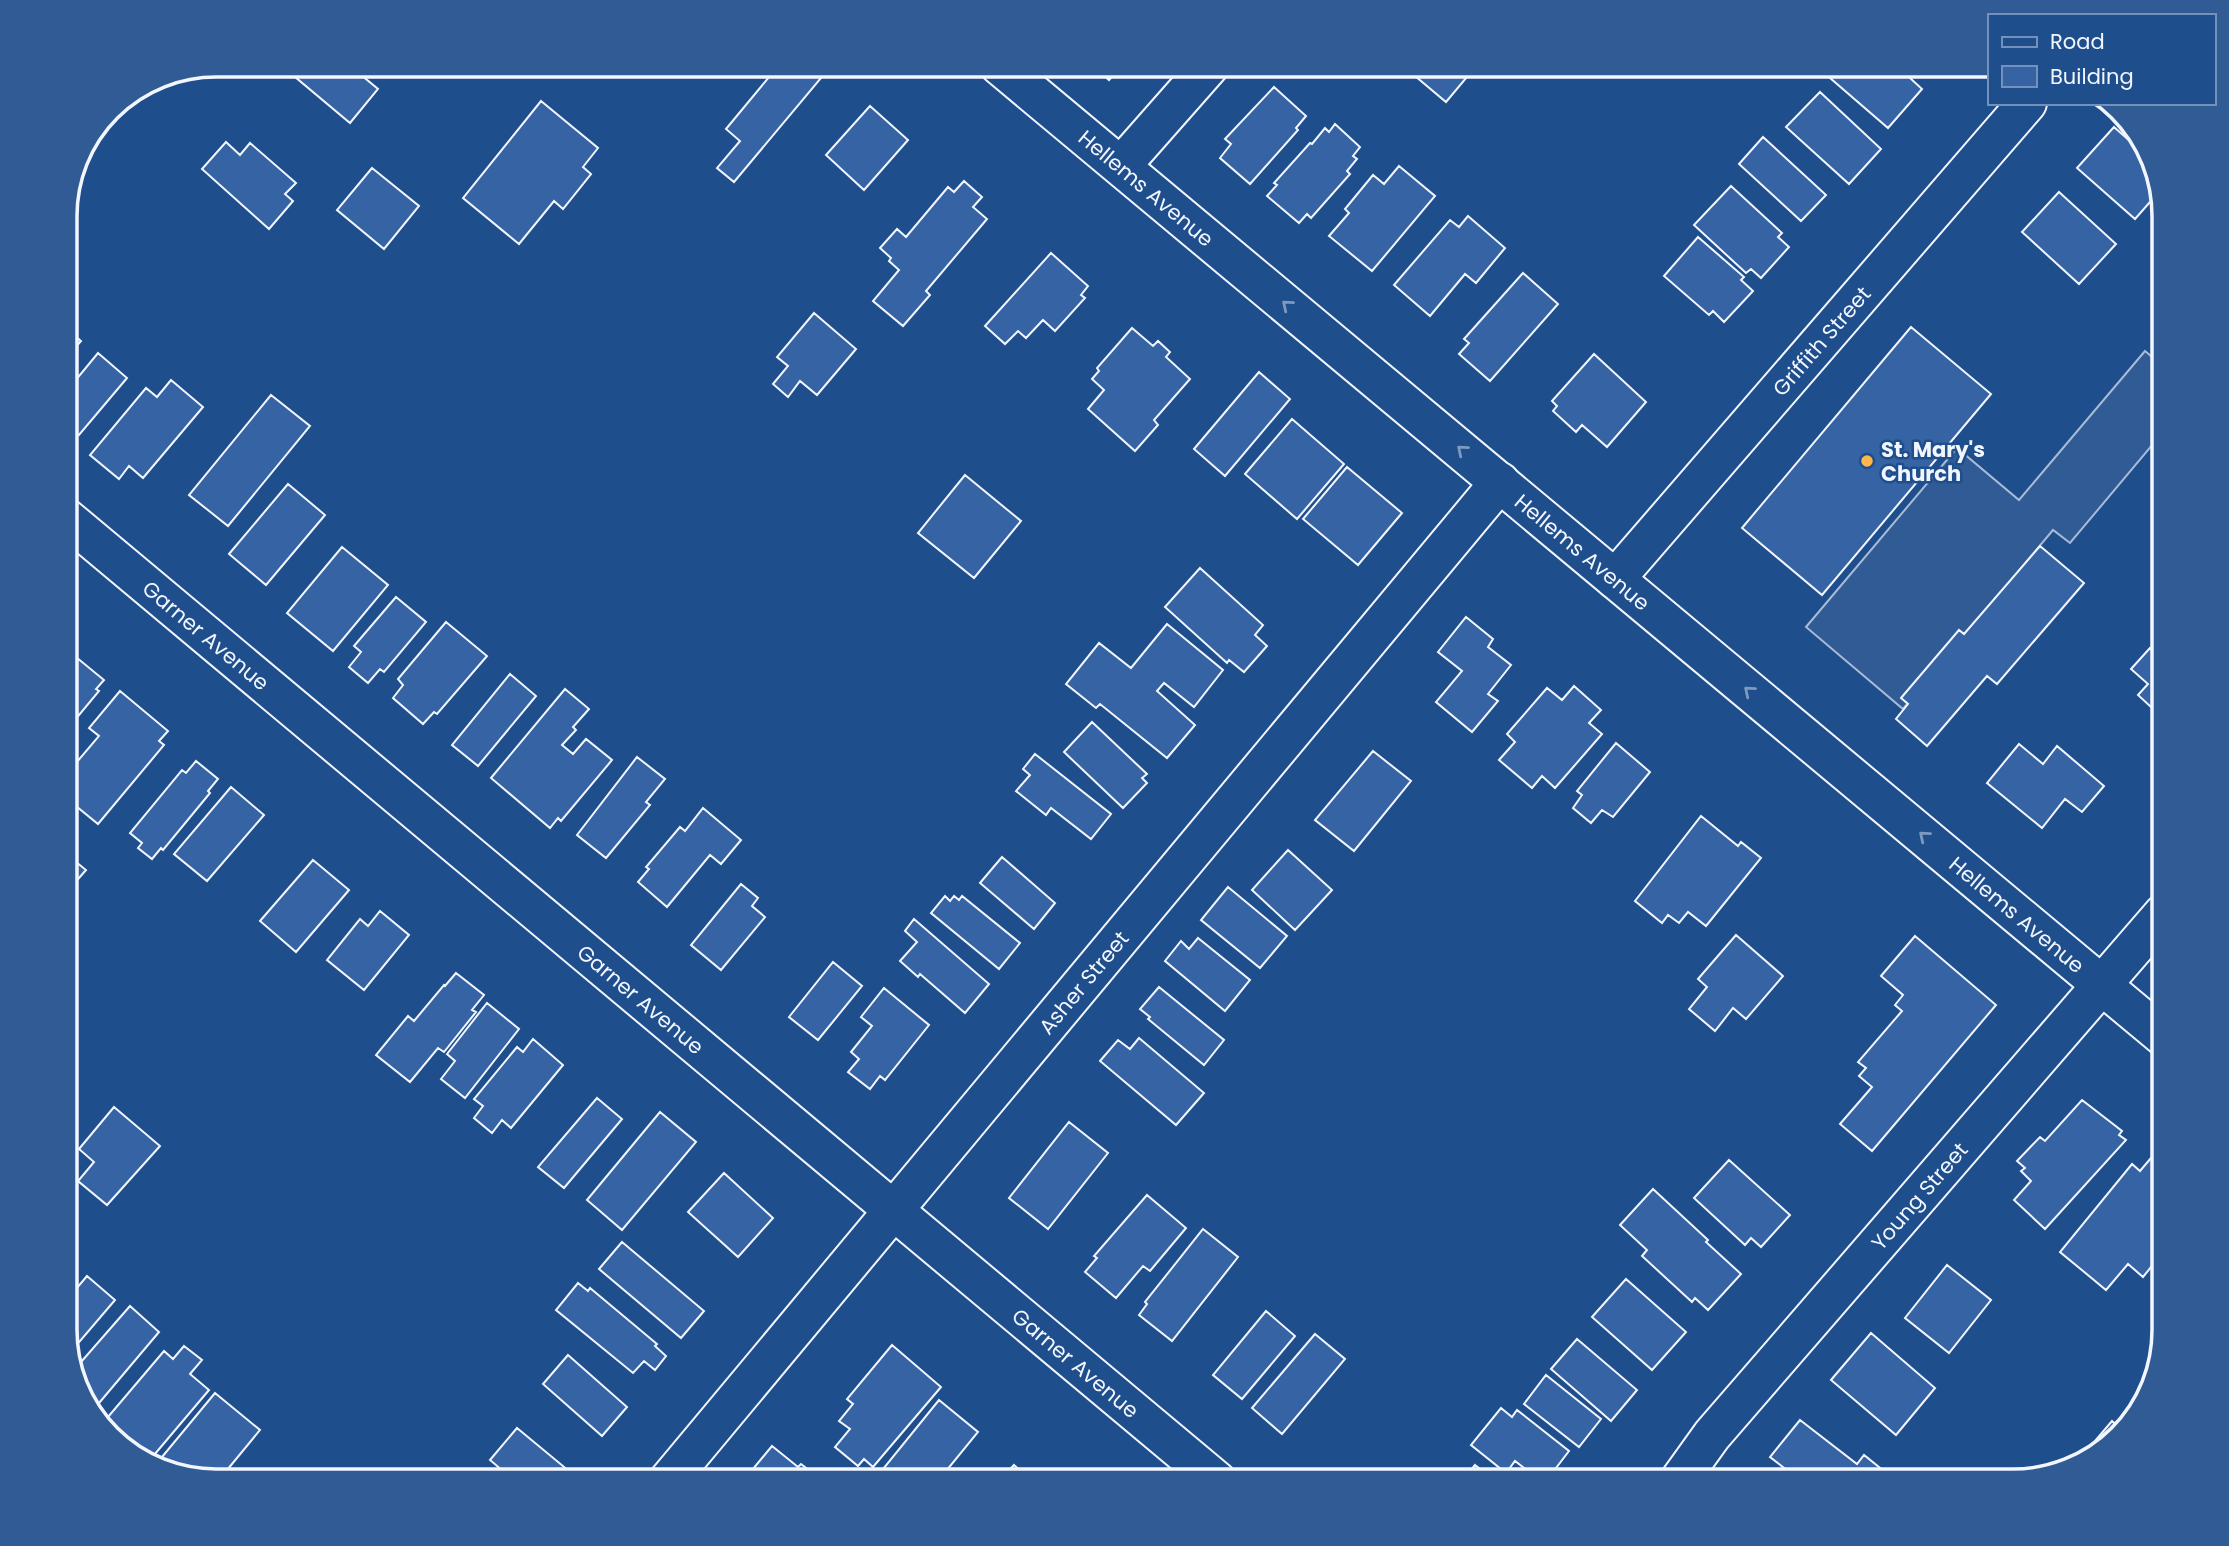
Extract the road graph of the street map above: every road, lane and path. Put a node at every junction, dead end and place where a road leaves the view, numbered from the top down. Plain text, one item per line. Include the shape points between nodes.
1 (1013, 77) edge
2 (1199, 77) edge
3 (2024, 105) edge
4 (1121, 166) junction
5 (1500, 482) junction
6 (77, 527) edge
7 (1615, 579) junction
8 (2152, 927) edge
9 (2102, 984) junction
10 (2152, 1027) edge
11 (893, 1209) junction
12 (678, 1469) edge
13 (1203, 1469) edge
14 (1688, 1469) edge

1 - 4 street, Hellems Avenue
2 - 4 street
3 - 7 street, Griffith Street
5 -> 4 street, Hellems Avenue
5 - 7 street, Hellems Avenue
5 - 11 street, Asher Street
6 - 11 street, Garner Avenue
9 -> 7 street, Hellems Avenue
8 - 9 street, Young Street
9 - 10 street, Hellems Avenue
9 - 14 street, Young Street via 1712,1435
11 - 12 street, Asher Street
11 - 13 street, Garner Avenue

